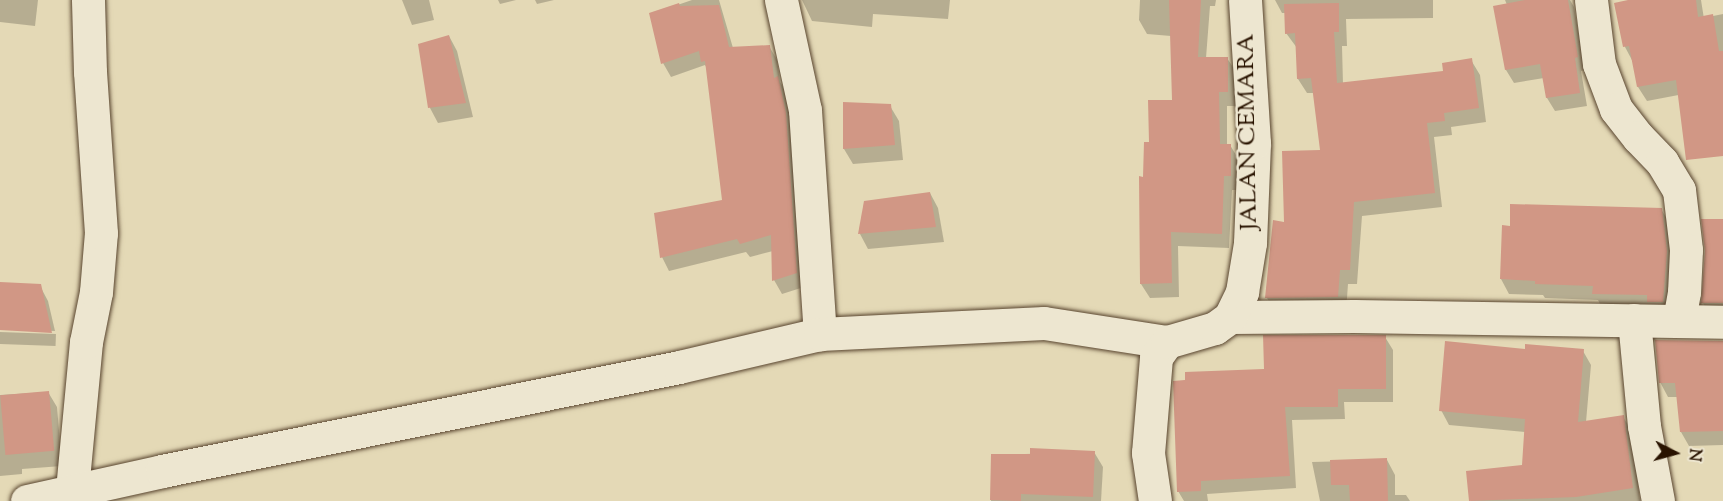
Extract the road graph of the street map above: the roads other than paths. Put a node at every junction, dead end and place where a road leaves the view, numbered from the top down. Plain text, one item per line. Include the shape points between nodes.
1 (88, 0) edge
2 (782, 0) edge
3 (1245, 0) edge
4 (1591, 0) edge
5 (1230, 317) junction
6 (1634, 320) junction
7 (1679, 320) junction
8 (1723, 322) edge
9 (820, 334) junction
10 (1167, 342) junction
11 (72, 490) junction
12 (27, 501) edge
13 (1155, 501) edge
14 (1658, 501) edge

1 - 11 street via 101,233
2 - 9 street via 805,110
3 - 5 street, JALAN CEMARA via 1254,143 1250,243 1242,292
4 - 7 street via 1599,64 1616,109 1662,162 1679,190 1686,250
5 - 6 street
5 - 10 street via 1215,328
6 - 7 street
6 - 14 street via 1644,426
7 - 8 street
9 - 10 street via 1044,323
9 - 11 street via 679,368
10 - 13 street via 1155,357 1151,390 1148,453
11 - 12 street

